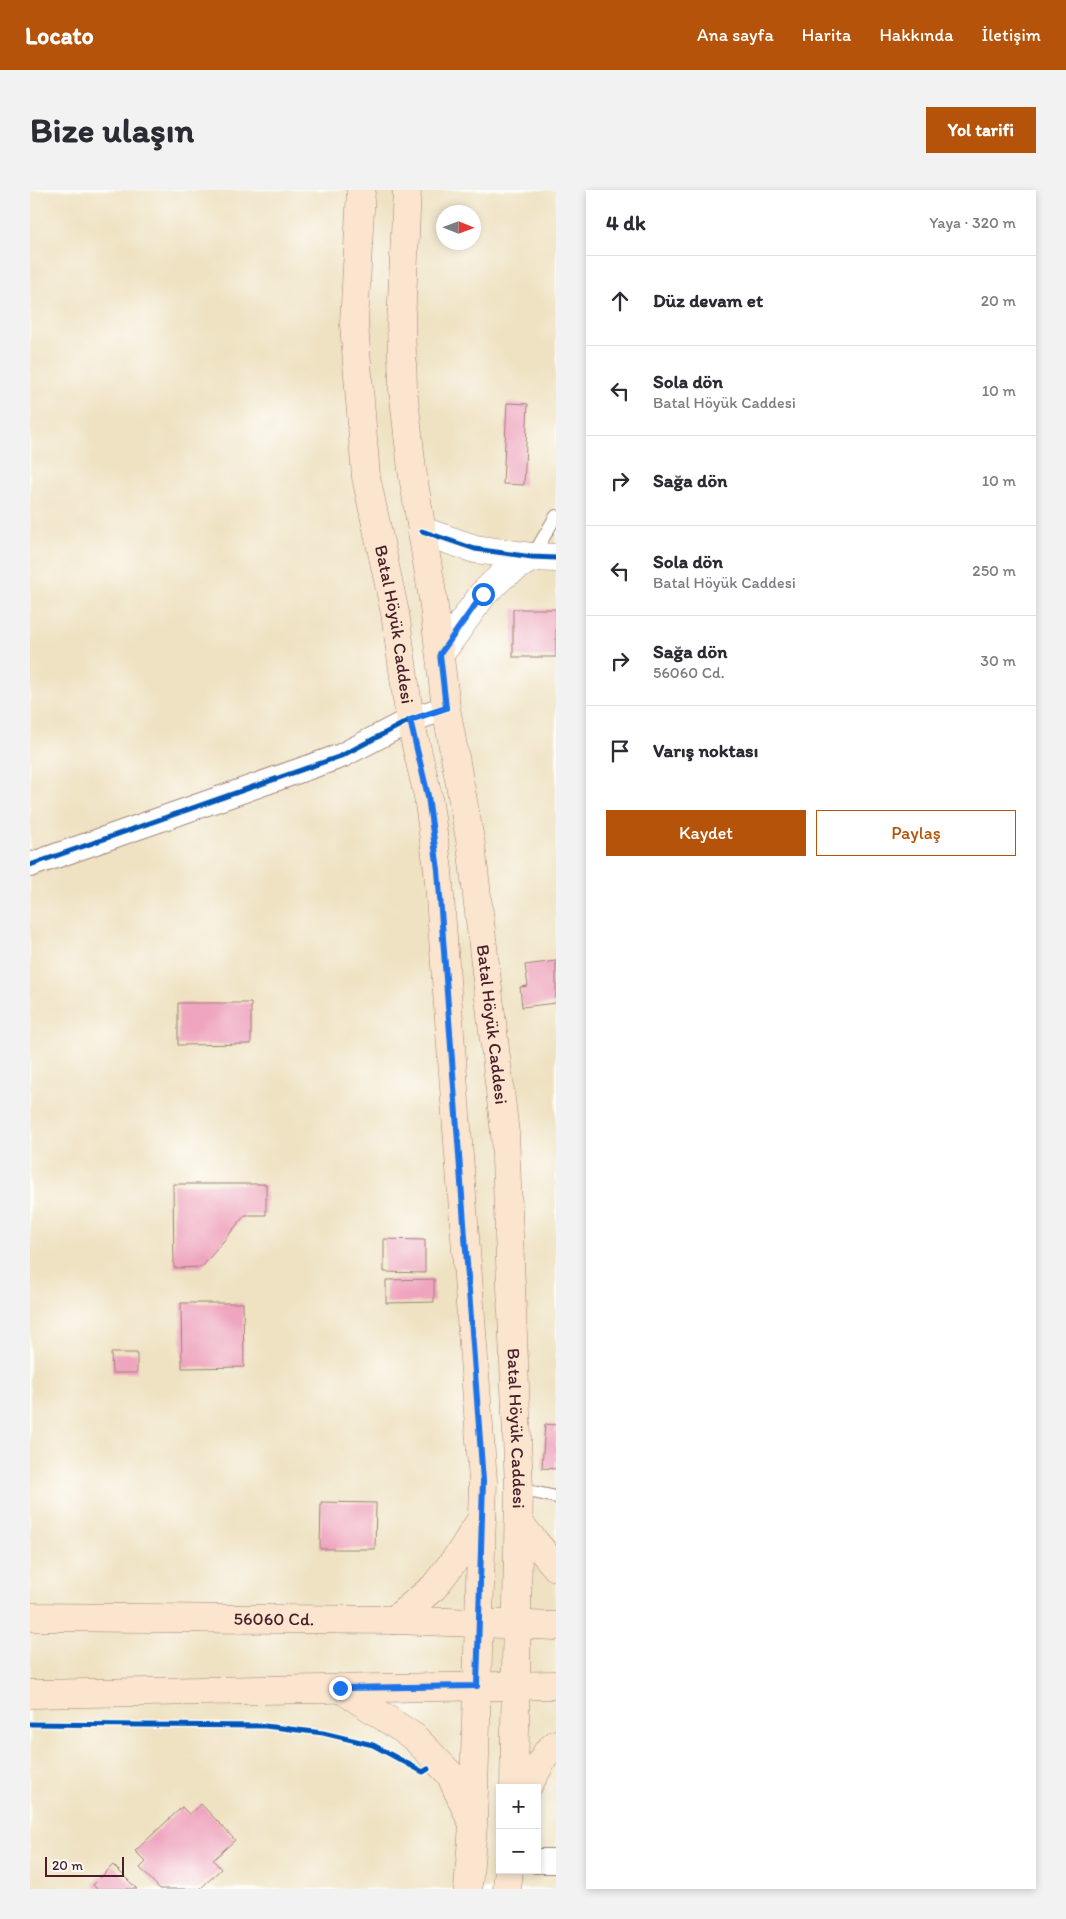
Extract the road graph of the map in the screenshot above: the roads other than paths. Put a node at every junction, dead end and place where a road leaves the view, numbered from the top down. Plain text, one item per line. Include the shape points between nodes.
1 (361, 190) edge
2 (408, 190) edge
3 (556, 516) edge
4 (422, 531) junction
5 (544, 557) edge
6 (440, 654) junction
7 (446, 708) junction
8 (410, 720) junction
9 (30, 865) edge
10 (519, 1489) junction
11 (556, 1497) edge
12 (482, 1517) junction
13 (519, 1523) junction
14 (556, 1567) edge
15 (30, 1617) edge
16 (394, 1620) junction
17 (479, 1624) junction
18 (517, 1626) junction
19 (556, 1626) edge
20 (516, 1685) junction
21 (556, 1685) edge
22 (477, 1686) junction
23 (340, 1688) junction
24 (30, 1694) edge
25 (556, 1744) edge
26 (514, 1784) edge
27 (529, 1784) edge
28 (474, 1825) junction
29 (541, 1861) edge
30 (556, 1862) edge
31 (509, 1874) edge
32 (468, 1889) edge
33 (507, 1889) edge

1 - 8 main road, Batal Höyük Caddesi via 354,324 366,477 395,613
2 - 4 main road, Batal Höyük Caddesi via 402,361 412,470
3 - 5 lane
4 - 5 street via 475,549
4 - 6 main road, Batal Höyük Caddesi
5 - 6 street via 502,576 483,594
6 - 7 main road, Batal Höyük Caddesi
7 - 8 street
7 - 10 main road, Batal Höyük Caddesi via 471,845 505,1133
8 - 9 street via 341,756
8 - 12 main road, Batal Höyük Caddesi via 428,796 438,870 483,1481
10 - 11 lane
10 - 13 main road, Batal Höyük Caddesi
12 - 16 main road via 434,1587
12 - 17 main road, Batal Höyük Caddesi
13 - 14 main road
13 - 18 main road, Batal Höyük Caddesi
15 - 16 main road, 56060 Cd.
16 - 17 main road, 56060 Cd.
17 - 18 main road, 56060 Cd.
17 - 22 main road, Batal Höyük Caddesi
18 - 19 main road, 56060 Cd.
18 - 20 main road, Batal Höyük Caddesi
20 - 21 main road
20 - 22 main road
20 - 26 main road, Batal Höyük Caddesi
22 - 23 main road
22 - 28 main road, Batal Höyük Caddesi
23 - 24 main road
23 - 28 main road via 414,1737 450,1774
25 - 27 main road via 547,1752
28 - 32 main road, Batal Höyük Caddesi
29 - 30 street
31 - 33 main road

